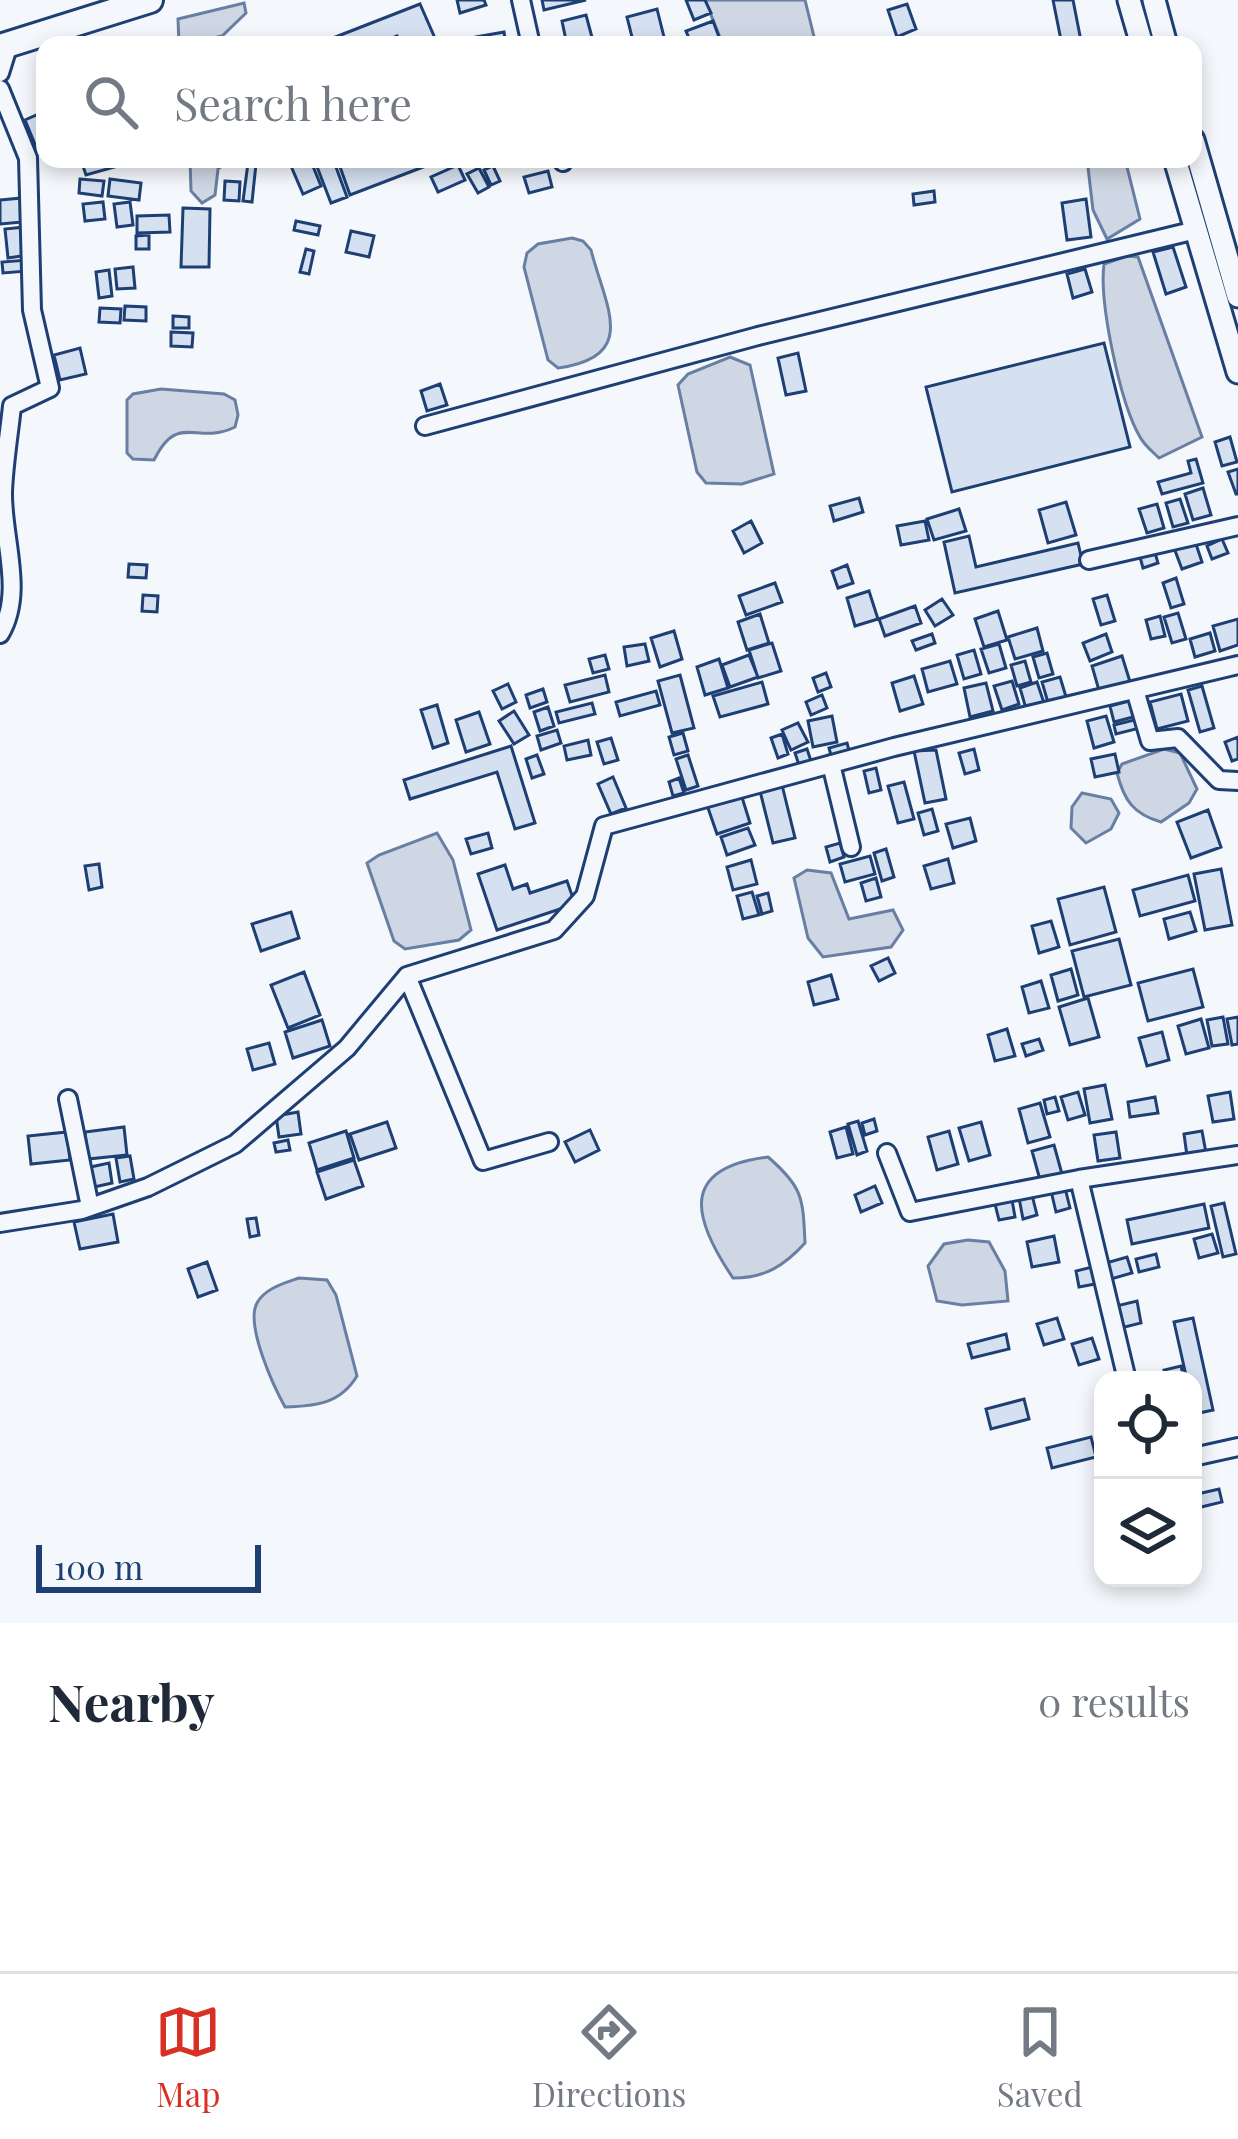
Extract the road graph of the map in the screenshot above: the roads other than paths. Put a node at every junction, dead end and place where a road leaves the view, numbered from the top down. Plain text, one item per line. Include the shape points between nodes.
1 (150, 0) edge
2 (521, 0) edge
3 (1129, 0) edge
4 (1154, 0) edge
5 (530, 36) edge
6 (1139, 36) edge
7 (1164, 36) edge
8 (5, 45) edge
9 (0, 73) edge
10 (0, 89) edge
11 (1202, 163) edge
12 (1178, 168) edge
13 (1196, 230) junction
14 (1229, 233) edge
15 (1238, 296) edge
16 (1238, 372) edge
17 (425, 426) dead end
18 (1238, 526) edge
19 (1089, 560) dead end
20 (5, 601) edge
21 (0, 634) edge
22 (1238, 665) edge
23 (1135, 690) junction
24 (831, 764) junction
25 (1238, 781) edge
26 (851, 847) dead end
27 (407, 976) junction
28 (68, 1099) dead end
29 (549, 1142) dead end
30 (887, 1153) dead end
31 (1238, 1155) edge
32 (1079, 1178) junction
33 (90, 1207) junction
34 (0, 1223) edge
35 (1124, 1371) edge
36 (1238, 1448) edge
37 (1202, 1455) edge

1 - 8 highway
2 - 5 street
3 - 6 main road
4 - 7 main road
8 - 9 street
10 - 20 street via 28,158 32,310 50,388 12,406
11 - 14 main road
12 - 13 main road
13 - 16 main road
13 - 17 street
14 - 15 main road
18 - 19 street
20 - 21 street via 9,618
22 - 23 street
23 - 24 street
23 - 25 street via 1150,741 1178,738 1219,780
24 - 26 street
24 - 27 street via 604,826 585,896 554,930
27 - 29 street via 483,1161
27 - 33 street via 347,1048 235,1144
28 - 33 street
30 - 32 street via 910,1212
31 - 32 street
32 - 35 street
33 - 34 street
36 - 37 street

